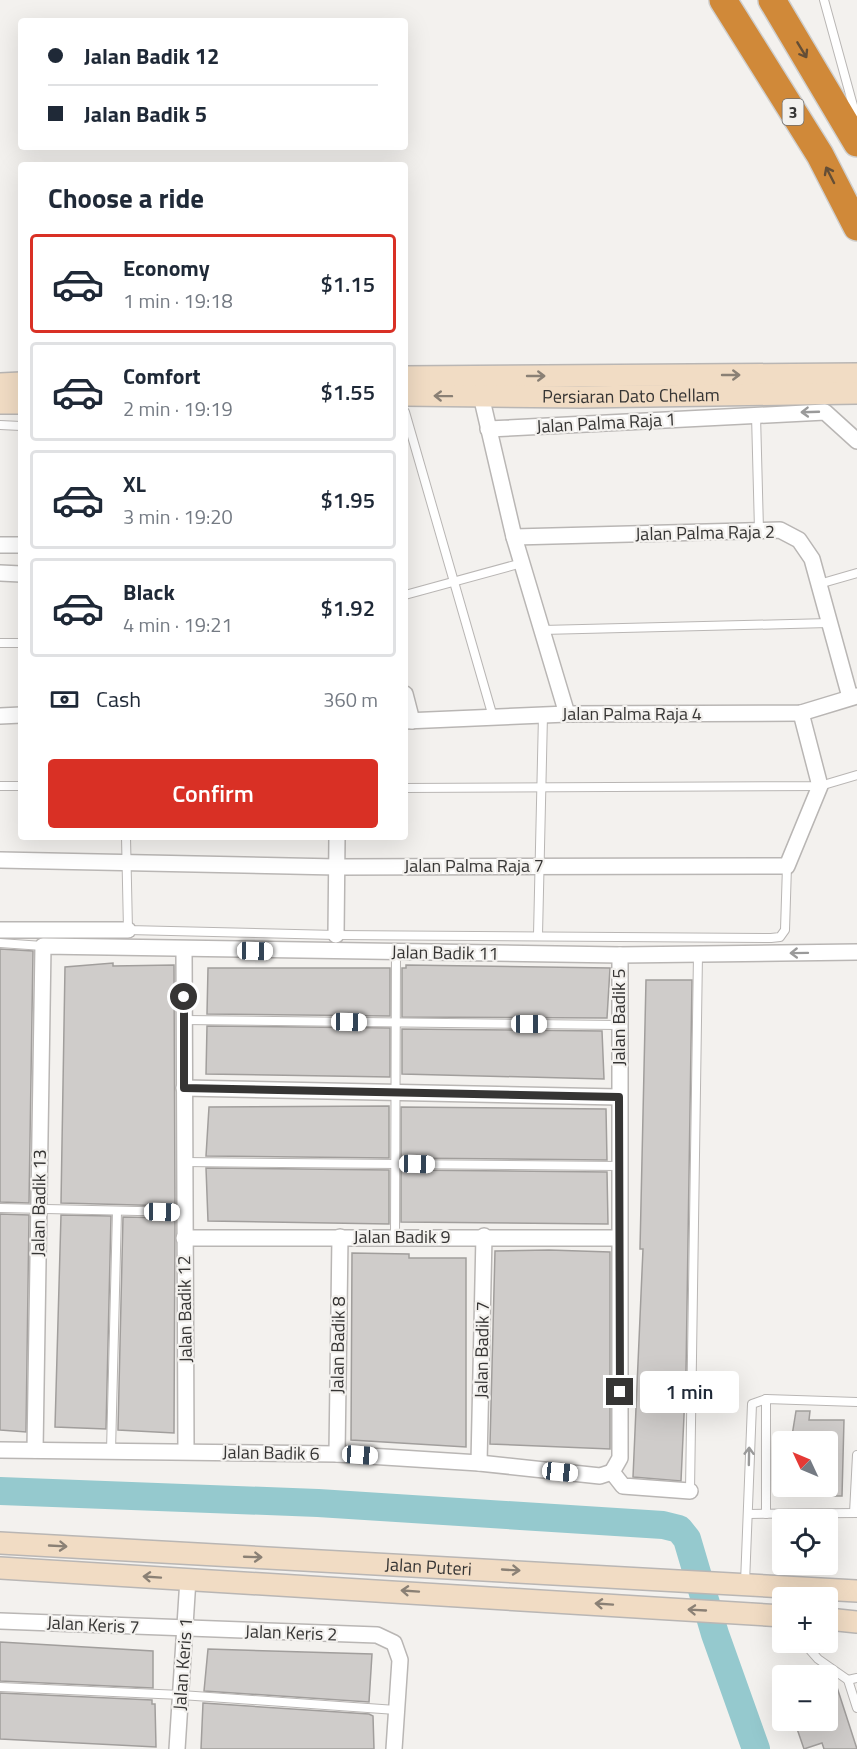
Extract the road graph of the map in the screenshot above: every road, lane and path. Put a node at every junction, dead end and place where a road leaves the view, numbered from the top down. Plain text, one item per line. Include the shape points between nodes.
1 (723, 0) edge
2 (772, 0) edge
3 (824, 0) edge
4 (857, 122) edge
5 (857, 143) edge
6 (857, 226) edge
7 (857, 374) edge
8 (408, 378) edge
9 (0, 384) edge
10 (18, 384) edge
11 (479, 387) junction
12 (857, 393) edge
13 (408, 395) edge
14 (18, 403) edge
15 (0, 404) edge
16 (756, 414) junction
17 (408, 422) edge
18 (0, 425) edge
19 (18, 426) edge
20 (488, 429) junction
21 (857, 441) edge
22 (759, 530) junction
23 (514, 537) junction
24 (0, 545) edge
25 (18, 545) edge
26 (522, 563) junction
27 (0, 573) edge
28 (857, 573) edge
29 (18, 574) edge
30 (454, 580) junction
31 (819, 584) junction
32 (408, 594) edge
33 (830, 623) junction
34 (542, 630) junction
35 (18, 643) edge
36 (0, 644) edge
37 (853, 696) edge
38 (801, 713) junction
39 (567, 714) junction
40 (18, 715) edge
41 (543, 715) junction
42 (0, 716) edge
43 (493, 717) junction
44 (408, 721) edge
45 (857, 775) edge
46 (0, 786) edge
47 (18, 786) edge
48 (820, 786) junction
49 (408, 788) edge
50 (543, 788) junction
51 (126, 840) edge
52 (338, 840) edge
53 (0, 860) edge
54 (126, 864) junction
55 (542, 865) junction
56 (787, 866) junction
57 (337, 867) junction
58 (0, 930) edge
59 (128, 930) junction
60 (336, 935) junction
61 (538, 935) junction
62 (0, 944) edge
63 (184, 950) junction
64 (42, 951) junction
65 (396, 952) junction
66 (857, 952) edge
67 (698, 954) junction
68 (620, 955) junction
69 (184, 1020) junction
70 (396, 1022) junction
71 (618, 1025) junction
72 (184, 1088) junction
73 (395, 1092) junction
74 (619, 1097) junction
75 (184, 1162) junction
76 (395, 1164) junction
77 (619, 1166) junction
78 (0, 1208) edge
79 (39, 1210) junction
80 (117, 1211) junction
81 (184, 1212) junction
82 (484, 1236) junction
83 (340, 1237) junction
84 (394, 1237) junction
85 (184, 1238) junction
86 (619, 1238) junction
87 (766, 1399) junction
88 (857, 1402) edge
89 (0, 1450) edge
90 (35, 1450) junction
91 (111, 1451) junction
92 (186, 1451) junction
93 (337, 1454) junction
94 (857, 1455) edge
95 (479, 1463) junction
96 (612, 1472) junction
97 (690, 1491) joint
98 (856, 1513) edge
99 (747, 1514) junction
100 (766, 1514) junction
101 (0, 1543) edge
102 (367, 1562) junction
103 (0, 1568) edge
104 (189, 1580) junction
105 (738, 1583) junction
106 (365, 1588) junction
107 (772, 1589) edge
108 (838, 1591) edge
109 (857, 1591) edge
110 (772, 1615) edge
111 (838, 1620) edge
112 (0, 1621) edge
113 (857, 1622) edge
114 (186, 1630) junction
115 (813, 1653) edge
116 (853, 1679) edge
117 (0, 1687) edge
118 (181, 1695) junction
119 (857, 1708) edge
120 (396, 1710) junction
121 (177, 1749) edge
122 (394, 1749) edge

6 -> 1 highway, 3 via 820,155
2 -> 5 highway, 3
3 - 4 lane
11 -> 7 main road, Persiaran Dato Chellam
8 - 11 main road, Persiaran Dato Chellam
9 - 10 main road
11 - 12 main road, Persiaran Dato Chellam
11 -> 13 main road, Persiaran Dato Chellam
11 - 20 street
14 - 15 main road
16 - 20 street, Jalan Palma Raja 1
21 -> 16 street, Jalan Palma Raja 1 via 825,412
16 - 22 lane
17 - 30 lane
18 - 19 lane
20 - 23 street
22 - 23 street, Jalan Palma Raja 2
22 - 31 street, Jalan Palma Raja 2 via 780,530 799,540 812,559
23 - 26 street
24 - 25 street
26 - 30 lane
26 - 34 street
27 - 29 street
28 - 31 lane
30 - 32 lane
30 - 43 lane
31 - 33 street, Jalan Palma Raja 2
33 - 34 lane
33 - 37 street, Jalan Palma Raja 2
34 - 39 street
35 - 36 lane
37 - 38 street, Jalan Palma Raja 4
38 - 39 street, Jalan Palma Raja 4
38 - 48 street
39 - 41 street, Jalan Palma Raja 4
40 - 42 street
41 - 43 street, Jalan Palma Raja 4
41 - 50 lane
43 - 44 street, Jalan Palma Raja 4
45 - 48 lane
46 - 47 lane
48 - 50 lane
48 - 56 street
49 - 50 lane
50 - 55 lane
51 - 54 lane
52 - 57 street
53 - 54 street, Jalan Palma Raja 7
54 - 57 street, Jalan Palma Raja 7
54 - 59 lane
55 - 56 street, Jalan Palma Raja 7
55 - 57 street, Jalan Palma Raja 7
55 - 61 lane
56 - 61 lane via 787,915 780,937
57 - 60 street
58 - 59 street
59 - 60 lane
60 - 61 lane
62 - 64 lane
63 - 64 street, Jalan Badik 11
63 - 65 street, Jalan Badik 11
63 - 69 street, Jalan Badik 12
64 - 79 street, Jalan Badik 13
65 - 68 street, Jalan Badik 11
65 - 70 lane
66 -> 67 street, Jalan Badik 11
67 - 68 street, Jalan Badik 11
67 - 97 lane
68 - 71 street, Jalan Badik 5
69 - 70 lane
69 - 72 street, Jalan Badik 12
70 - 71 lane
70 - 73 lane
71 - 74 street, Jalan Badik 5
72 - 73 street
72 - 75 street, Jalan Badik 12
73 - 74 street
73 - 76 lane
74 - 77 street, Jalan Badik 5
75 - 76 lane
75 - 81 street, Jalan Badik 12
76 - 77 lane
76 - 84 lane
77 - 86 street, Jalan Badik 5
78 - 79 lane
79 - 80 lane
79 - 90 street, Jalan Badik 13
80 - 81 lane
80 - 91 lane
81 - 85 street, Jalan Badik 12
82 - 84 street, Jalan Badik 9
82 - 86 street, Jalan Badik 9
82 - 95 street, Jalan Badik 7
83 - 84 street, Jalan Badik 9
83 - 85 street, Jalan Badik 9
83 - 93 street, Jalan Badik 8
85 - 92 street, Jalan Badik 12
86 - 96 street, Jalan Badik 5 via 620,1458
87 - 88 lane
99 -> 87 lane via 750,1407
87 - 100 lane
89 - 90 street, Jalan Badik 6
90 - 91 street, Jalan Badik 6
91 - 92 street, Jalan Badik 6
92 - 93 street, Jalan Badik 6
93 - 95 street, Jalan Badik 6
94 - 98 lane
95 - 96 street, Jalan Badik 6 via 600,1476
96 - 97 street via 623,1486
98 - 100 lane
99 - 100 lane
99 - 105 lane
101 -> 102 main road, Jalan Puteri
102 -> 105 main road, Jalan Puteri
102 - 106 main road
104 -> 103 main road, Jalan Puteri
104 - 106 main road, Jalan Puteri
104 - 114 street, Jalan Keris 1
105 - 107 main road, Jalan Puteri
110 -> 106 main road, Jalan Puteri
108 - 109 main road, Jalan Puteri
111 - 113 main road
112 - 114 street, Jalan Keris 7
114 - 118 street, Jalan Keris 1
114 - 120 street, Jalan Keris 2 via 377,1635 394,1643 400,1660
115 - 116 lane
116 - 119 lane
117 - 118 lane
118 - 120 lane
118 - 121 street, Jalan Keris 1
120 - 122 street

